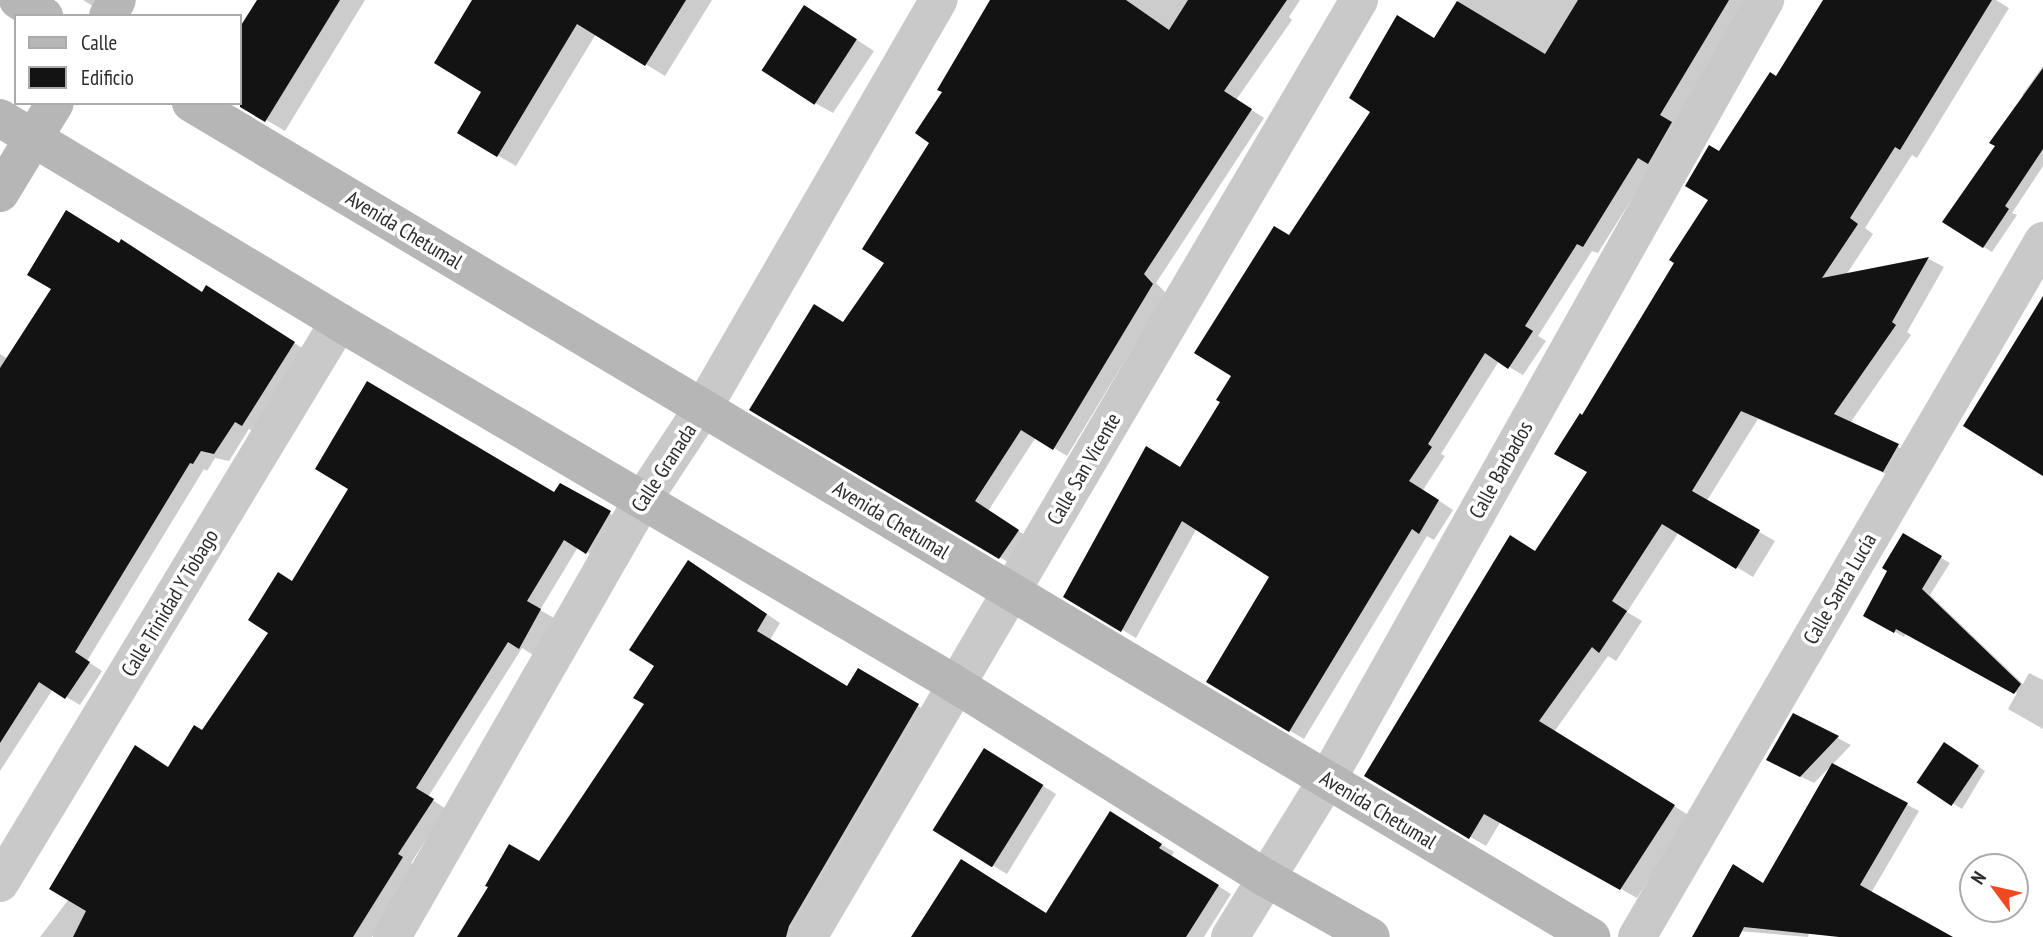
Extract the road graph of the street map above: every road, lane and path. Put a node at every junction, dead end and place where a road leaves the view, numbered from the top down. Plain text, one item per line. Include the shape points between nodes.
1 (18, 0) edge
2 (939, 0) edge
3 (1359, 0) edge
4 (1765, 0) edge
5 (41, 14) edge
6 (54, 105) edge
7 (194, 105) edge
8 (0, 118) edge
9 (34, 138) junction
10 (0, 193) edge
11 (2043, 242) edge
12 (339, 322) junction
13 (703, 408) junction
14 (643, 499) junction
15 (1011, 592) junction
16 (955, 684) junction
17 (1326, 780) junction
18 (1266, 878) junction
19 (0, 883) edge
20 (392, 937) edge
21 (808, 937) edge
22 (1230, 937) edge
23 (1371, 937) edge
24 (1591, 937) edge
25 (1637, 937) edge

1 - 5 main road
2 - 13 street, Calle Granada
3 - 15 street, Calle San Vicente
4 - 17 street, Calle Barbados
6 - 9 main road
7 - 13 main road, Avenida Chetumal
8 - 9 main road
9 - 10 main road
9 - 12 main road
11 - 25 street, Calle Santa Lucía
12 - 14 main road
12 - 19 street, Calle Trinidad Y Tobago
13 - 14 street, Calle Granada
13 - 15 main road, Avenida Chetumal
14 - 16 main road
14 - 20 street, Calle Granada
15 - 16 street, Calle San Vicente
15 - 17 main road, Avenida Chetumal
16 - 18 main road
16 - 21 street, Calle San Vicente
17 - 18 street, Calle Barbados
17 - 24 main road, Avenida Chetumal
18 - 22 street, Calle Barbados
18 - 23 main road

